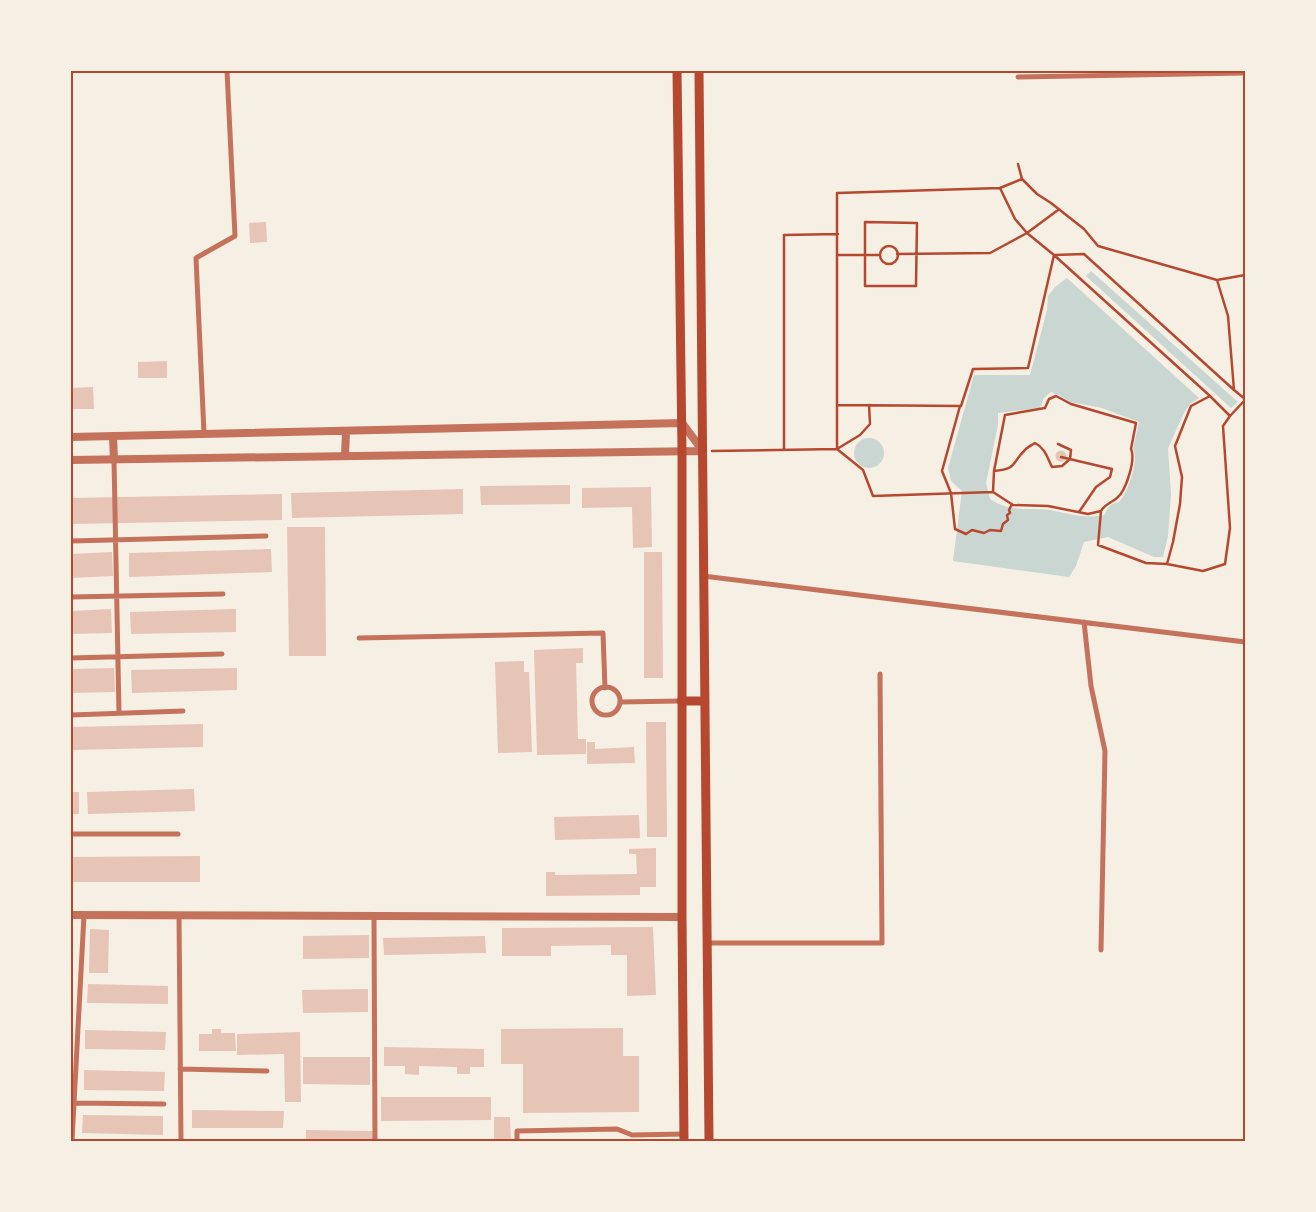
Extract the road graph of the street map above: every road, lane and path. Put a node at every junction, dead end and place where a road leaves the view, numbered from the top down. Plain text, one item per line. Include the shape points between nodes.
1 (227, 71) edge
2 (677, 71) edge
3 (699, 71) edge
4 (1245, 73) edge
5 (1018, 77) dead end
6 (1018, 164) dead end
7 (1022, 178) junction
8 (1000, 188) junction
9 (1059, 209) junction
10 (1027, 233) junction
11 (838, 234) junction
12 (897, 254) junction
13 (917, 254) junction
14 (837, 255) junction
15 (865, 255) junction
16 (880, 255) junction
17 (1054, 255) junction
18 (1245, 275) edge
19 (1217, 280) junction
20 (1234, 390) junction
21 (1210, 396) junction
22 (1245, 400) edge
23 (837, 405) junction
24 (869, 405) junction
25 (960, 406) junction
26 (1230, 416) junction
27 (682, 424) junction
28 (346, 431) junction
29 (204, 433) junction
30 (113, 436) junction
31 (71, 437) edge
32 (1058, 444) dead end
33 (837, 449) junction
34 (784, 450) junction
35 (682, 451) junction
36 (702, 451) junction
37 (346, 456) junction
38 (1060, 457) dead end
39 (1070, 459) junction
40 (71, 460) edge
41 (114, 460) junction
42 (994, 470) junction
43 (993, 492) junction
44 (951, 493) junction
45 (1012, 505) junction
46 (1079, 512) junction
47 (1100, 512) junction
48 (266, 536) dead end
49 (116, 540) junction
50 (71, 541) edge
51 (1167, 564) junction
52 (703, 576) junction
53 (223, 594) dead end
54 (117, 596) junction
55 (71, 597) edge
56 (1084, 622) junction
57 (359, 638) dead end
58 (1245, 642) edge
59 (222, 654) dead end
60 (118, 657) junction
61 (71, 658) edge
62 (880, 674) dead end
63 (605, 688) junction
64 (681, 701) junction
65 (705, 701) junction
66 (620, 702) junction
67 (182, 711) dead end
68 (119, 713) junction
69 (71, 715) edge
70 (71, 834) edge
71 (178, 834) dead end
72 (71, 915) edge
73 (84, 915) junction
74 (179, 915) junction
75 (374, 916) junction
76 (682, 917) junction
77 (708, 943) junction
78 (1101, 950) dead end
79 (180, 1069) junction
80 (267, 1071) dead end
81 (73, 1103) edge
82 (164, 1104) dead end
83 (684, 1137) edge
84 (72, 1141) edge
85 (181, 1141) edge
86 (375, 1141) edge
87 (517, 1141) edge
88 (709, 1141) edge

1 - 29 street via 235,236 196,258
2 - 27 main road
3 - 36 main road
4 - 5 street
6 - 7 path
7 - 8 path
7 - 9 path via 1036,194
8 - 10 path via 1015,219
8 - 11 path via 837,192
9 - 10 path
9 - 19 path via 1084,229 1098,246
10 - 13 path via 990,253
10 - 17 path
11 - 14 path
11 - 34 path via 784,235
12 - 13 path
12 - 16 path via 893,247 888,246 881,250
12 - 16 path via 896,259 889,263 884,262
13 - 15 path via 916,286 865,286
13 - 15 path via 917,223 865,222
14 - 15 path
14 - 23 path
15 - 16 path
17 - 20 path via 1084,254
17 - 21 path
17 - 25 path via 1028,368 974,369
18 - 19 path
19 - 20 path via 1228,316
20 - 22 path
21 - 26 path
21 - 51 path via 1191,406 1174,446 1182,476 1180,504
22 - 26 path
23 - 24 path
23 - 33 path
24 - 25 path
24 - 33 path via 870,424 860,435
25 - 44 path via 942,471
26 - 51 path via 1223,426 1230,528 1225,564 1203,571
27 - 28 street
27 - 35 main road
27 - 36 street
28 - 29 street
28 - 37 street
29 - 30 street
30 - 31 street
30 - 41 street
32 - 39 path via 1071,450
33 - 34 path
33 - 44 path via 863,470 873,496
34 - 36 path
35 - 36 street
35 - 37 street
35 - 64 main road
36 - 52 main road
37 - 41 street
38 - 39 path
39 - 42 path via 1062,466 1052,467 1045,451 1035,443 1025,450 1014,466
39 - 46 path via 1112,469 1110,477 1096,487
40 - 41 street
41 - 49 street
42 - 43 path
42 - 47 path via 1005,416 1045,408 1049,399 1056,396 1071,404 1136,423 1130,473 1118,497
43 - 44 path
43 - 45 path
44 - 45 path via 955,529 966,534 972,530 984,533 1001,531
45 - 46 path via 1048,506
46 - 47 path
47 - 51 path via 1098,545 1146,563
48 - 49 street
49 - 50 street
49 - 54 street
52 - 56 street
52 - 65 main road
53 - 54 street
54 - 55 street
54 - 60 street
56 - 58 street
56 - 78 street via 1091,686 1104,752
57 - 63 street via 603,633
59 - 60 street
60 - 61 street
60 - 68 street
62 - 77 street via 882,943
63 - 66 street via 614,690
63 - 66 street via 594,695 593,704 597,711 610,715
64 - 65 main road
64 - 66 street
64 - 76 main road
65 - 77 main road
67 - 68 street
68 - 69 street
70 - 71 street
72 - 73 street
73 - 74 street
73 - 81 street
74 - 75 street
74 - 79 street
75 - 76 street
75 - 86 street
76 - 83 main road
77 - 88 main road
79 - 80 street
79 - 85 street
81 - 82 street
81 - 84 street
83 - 87 street via 632,1135 617,1129 517,1131

